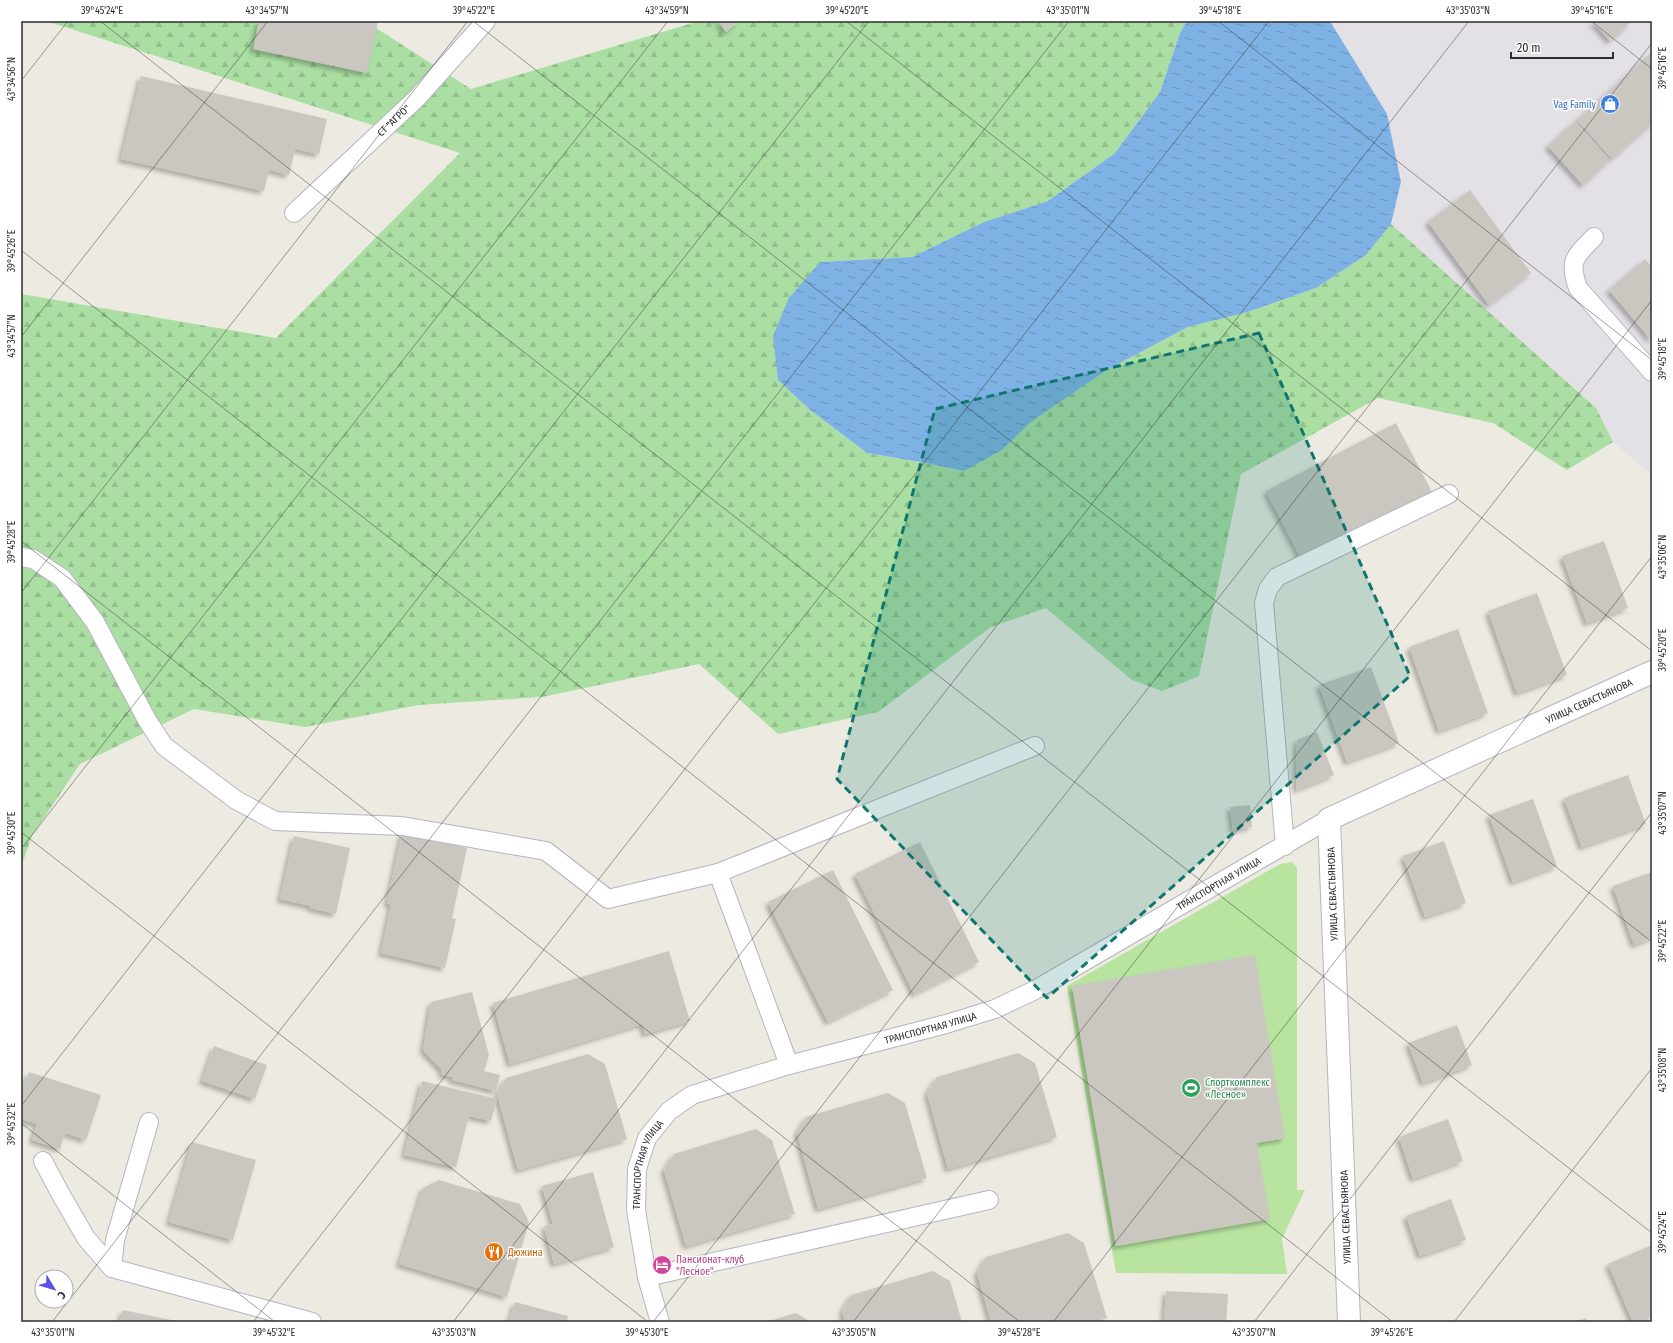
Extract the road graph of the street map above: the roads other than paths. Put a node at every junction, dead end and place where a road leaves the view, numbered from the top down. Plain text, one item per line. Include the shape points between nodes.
1 (486, 21) edge
2 (294, 213) dead end
3 (1594, 237) dead end
4 (1652, 372) edge
5 (1450, 494) dead end
6 (21, 557) edge
7 (1652, 672) edge
8 (1035, 746) dead end
9 (1329, 819) junction
10 (1285, 846) junction
11 (718, 873) junction
12 (789, 1065) junction
13 (149, 1122) dead end
14 (43, 1161) dead end
15 (989, 1200) dead end
16 (112, 1268) junction
17 (647, 1277) junction
18 (312, 1322) edge
19 (660, 1322) edge
20 (1349, 1322) edge

1 - 2 lane, СТ "АГРО" via 417,98
3 - 4 lane via 1573,263 1573,274 1578,288
5 - 10 lane via 1277,577 1268,589 1264,603
6 - 11 lane via 33,559 62,578 95,622 147,720 164,746 236,800 275,821 402,826 546,851 608,899
7 - 9 street, УЛИЦА СЕВАСТЬЯНОВА
8 - 11 lane
9 - 10 lane, ТРАНСПОРТНАЯ УЛИЦА
9 - 20 street, УЛИЦА СЕВАСТЬЯНОВА
10 - 12 lane, ТРАНСПОРТНАЯ УЛИЦА via 1035,990 995,1009
11 - 12 lane
12 - 17 lane, ТРАНСПОРТНАЯ УЛИЦА via 692,1095 670,1111 647,1138 637,1169 636,1210
13 - 16 lane via 115,1240
14 - 16 lane via 86,1238
15 - 17 lane
16 - 18 lane
17 - 19 lane, ТРАНСПОРТНАЯ УЛИЦА

